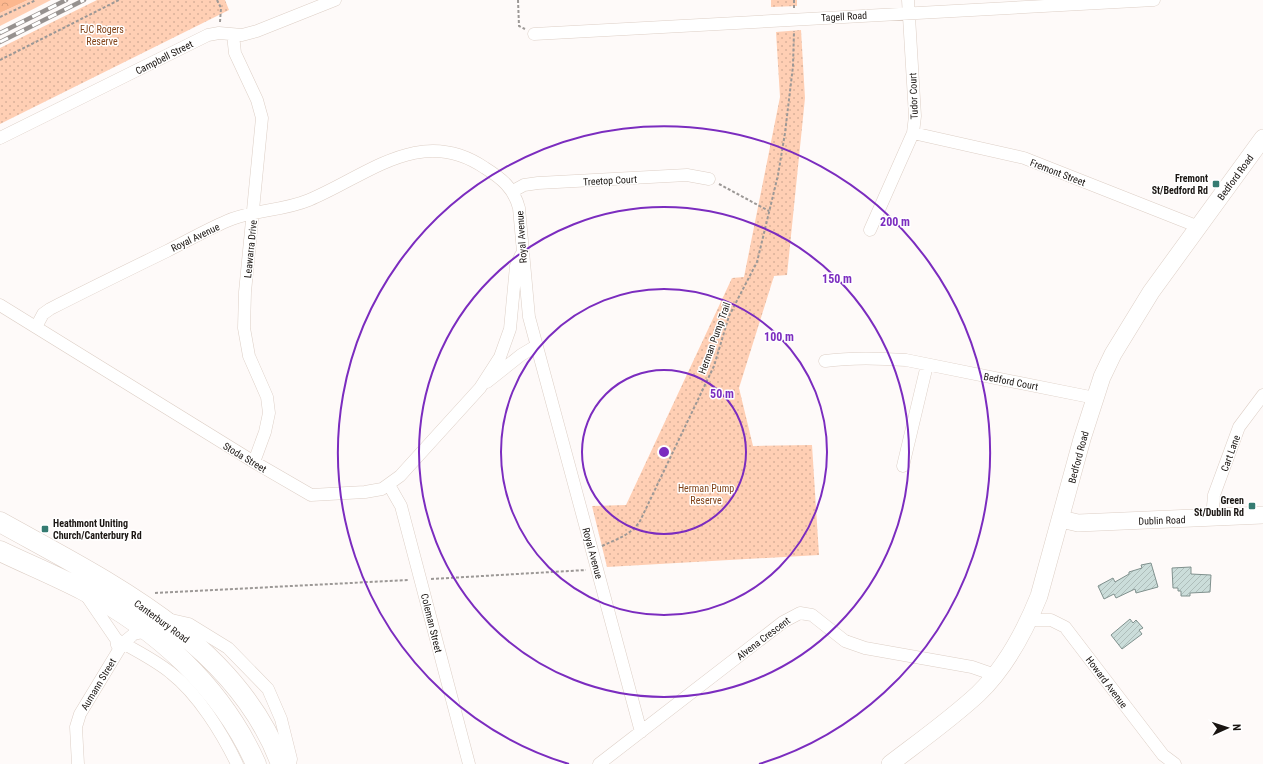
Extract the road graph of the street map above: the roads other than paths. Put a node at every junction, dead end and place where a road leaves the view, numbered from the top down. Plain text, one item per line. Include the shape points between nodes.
1 (335, 0) edge
2 (908, 0) edge
3 (1154, 0) edge
4 (909, 13) junction
5 (534, 34) road end
6 (233, 35) junction
7 (913, 132) junction
8 (0, 138) edge
9 (1263, 138) edge
10 (709, 179) road end
11 (513, 191) junction
12 (254, 214) junction
13 (1199, 227) junction
14 (870, 230) dead end
15 (522, 250) junction
16 (0, 305) edge
17 (36, 327) junction
18 (536, 346) junction
19 (825, 361) dead end
20 (927, 365) junction
21 (480, 388) junction
22 (1263, 395) edge
23 (1095, 398) junction
24 (254, 462) junction
25 (903, 466) dead end
26 (389, 485) junction
27 (1263, 515) edge
28 (1212, 518) junction
29 (1061, 519) junction
30 (0, 522) edge
31 (0, 551) edge
32 (82, 590) junction
33 (1029, 620) junction
34 (153, 624) junction
35 (119, 645) junction
36 (995, 674) junction
37 (641, 732) junction
38 (78, 764) edge
39 (237, 764) edge
40 (256, 764) edge
41 (281, 764) edge
42 (290, 764) edge
43 (469, 764) edge
44 (599, 764) edge
45 (890, 764) edge
46 (1175, 764) edge

1 - 6 street, Campbell Street via 258,31
2 - 4 street, Tudor Court
3 - 4 street, Tagell Road
4 - 5 street, Tagell Road
4 - 7 street, Tudor Court via 916,116
6 - 8 street, Campbell Street via 219,33 199,40
6 - 12 street, Leawarra Drive via 235,52 257,100 262,118
7 - 13 street, Fremont Street via 1024,158
7 - 14 street, Tudor Court
9 - 13 main road, Bedford Road
10 - 11 street, Treetop Court via 687,176 538,183 524,185
11 - 12 street, Royal Avenue via 475,161 456,153 426,150 381,164 308,201
11 - 15 street, Royal Avenue via 519,208
12 - 17 street, Royal Avenue via 227,221 50,309 43,314
12 - 24 street, Leawarra Drive via 245,292 244,328 249,356 267,397 269,413
13 - 23 main road, Bedford Road via 1151,292 1113,354
15 - 18 street, Royal Avenue via 527,304
15 - 21 street, Stoda Street via 516,266 510,329 500,357
16 - 17 street, Stoda Street
17 - 24 street, Stoda Street
18 - 21 street, Stoda Street
18 - 37 street, Royal Avenue
19 - 20 street, Bedford Court via 840,358 884,358
20 - 23 street, Bedford Court
20 - 25 street
21 - 26 street, Stoda Street
22 - 28 street, Cart Lane via 1239,427 1214,495
23 - 29 main road, Bedford Road
24 - 26 street, Stoda Street via 311,495 373,492
26 - 43 street, Coleman Street via 401,506
27 - 28 main road, Dublin Road
28 - 29 main road, Dublin Road via 1078,523
29 - 33 main road, Bedford Road via 1039,596
30 - 34 main road, Canterbury Road via 80,567
31 - 32 main road, Canterbury Road
32 - 34 main road, Canterbury Road via 122,613
32 - 35 street
33 - 36 main road, Bedford Road
33 - 46 street, Howard Avenue via 1051,620 1065,627 1163,755
34 - 35 street, Aumann Street
34 - 40 main road, Canterbury Road via 221,704 239,730
34 - 41 main road, Canterbury Road via 197,647 229,679 260,722
34 - 42 street via 190,624 228,648 268,689 281,719
35 - 38 street, Aumann Street via 80,714 76,727
35 - 39 street via 154,660 182,682 219,732
36 - 37 street, Alvena Crescent via 972,667 865,648 845,641 812,615 800,612 783,622
36 - 45 main road, Bedford Road via 979,693
37 - 44 street, Alvena Crescent

